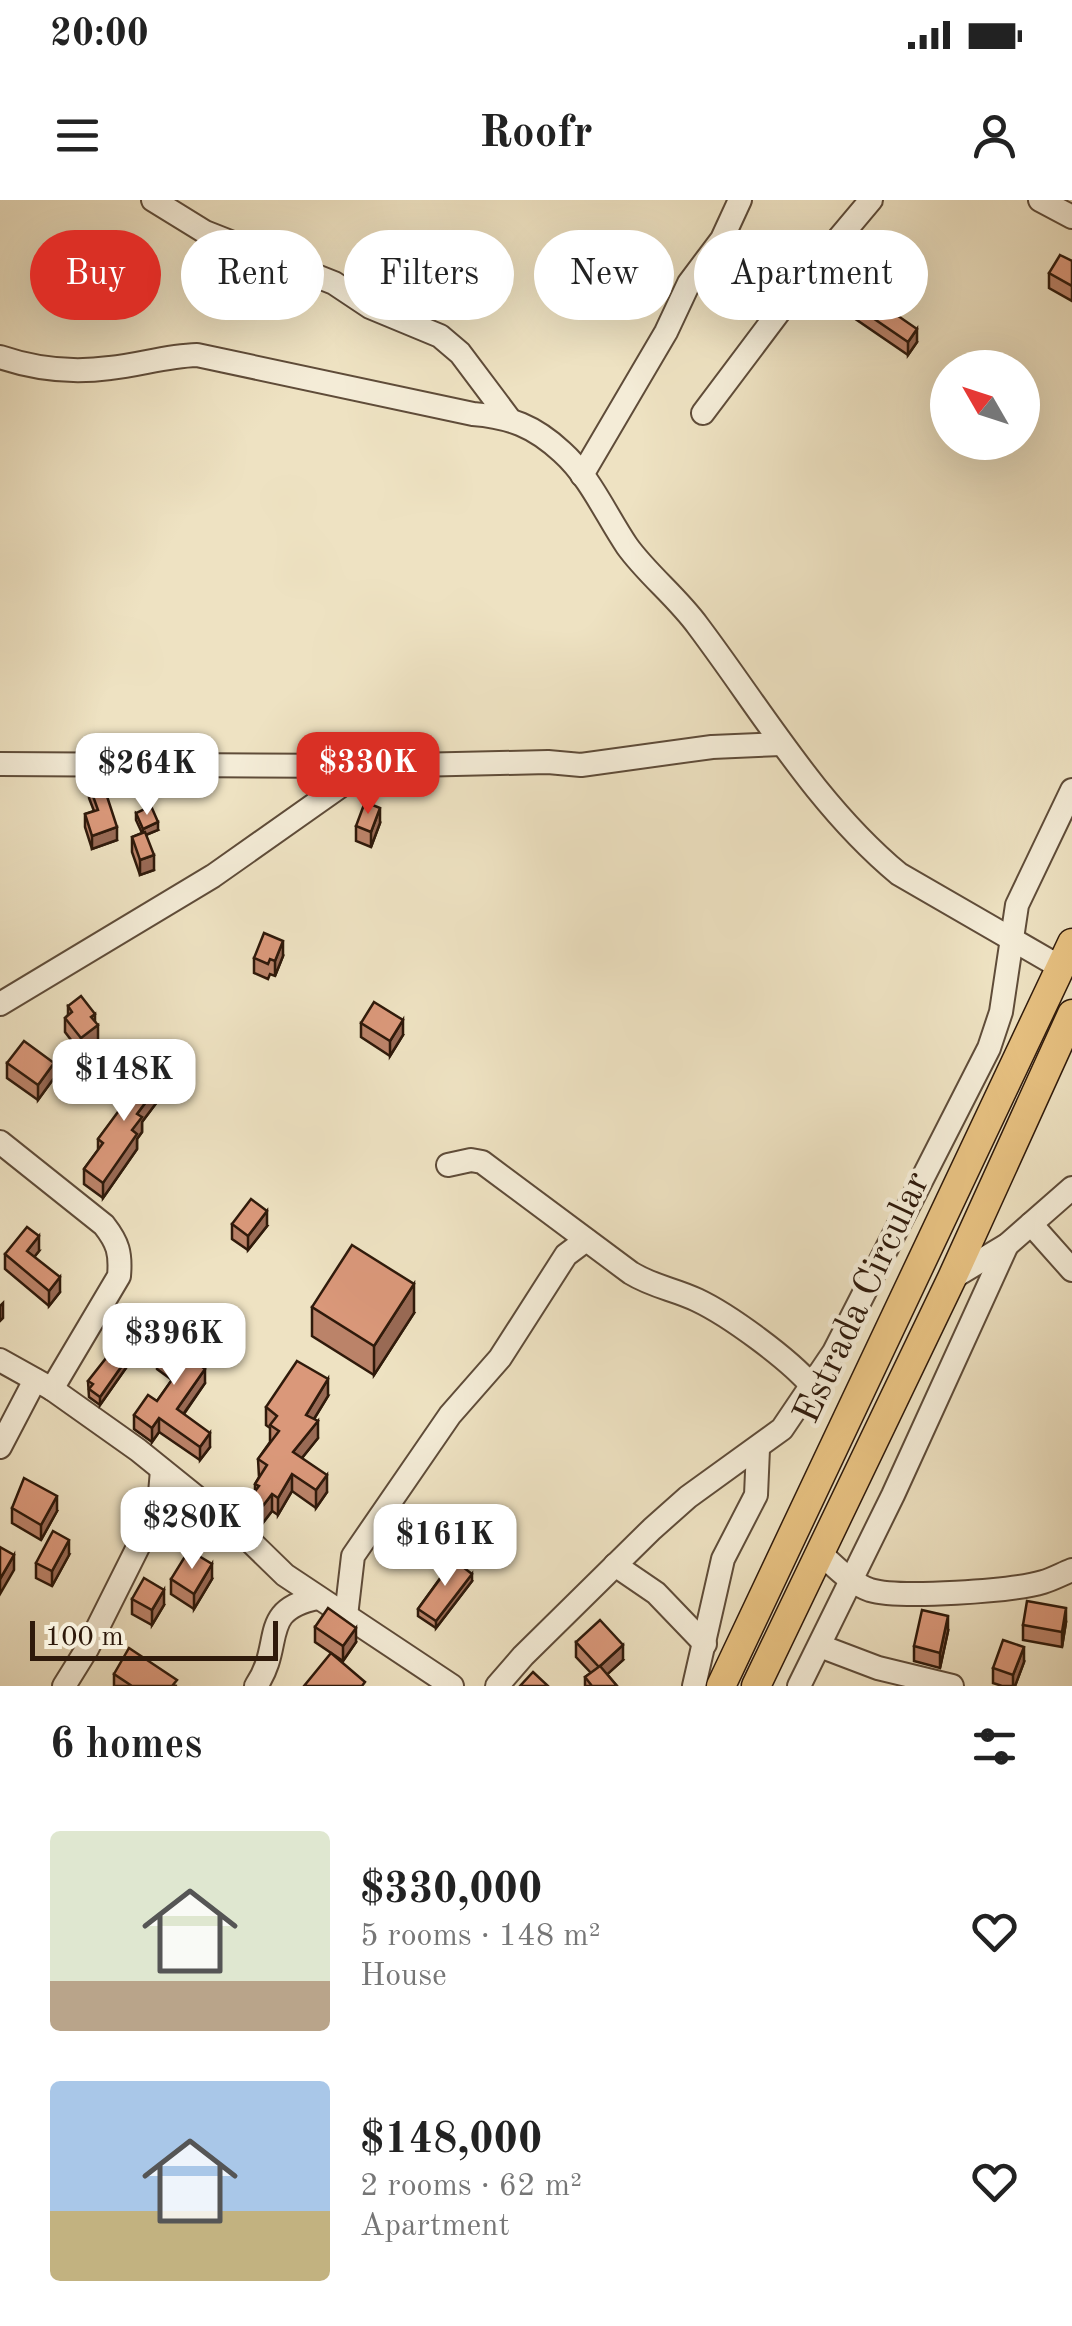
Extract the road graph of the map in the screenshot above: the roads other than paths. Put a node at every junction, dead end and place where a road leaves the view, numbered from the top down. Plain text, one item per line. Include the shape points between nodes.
1 (153, 200) edge
2 (740, 200) edge
3 (871, 200) edge
4 (1040, 200) edge
5 (1072, 217) edge
6 (0, 357) edge
7 (703, 413) dead end
8 (508, 417) junction
9 (582, 475) junction
10 (781, 744) junction
11 (0, 764) edge
12 (369, 766) junction
13 (1072, 790) edge
14 (1011, 936) junction
15 (1066, 955) edge
16 (0, 1004) edge
17 (1072, 1014) edge
18 (0, 1142) edge
19 (448, 1166) dead end
20 (1072, 1188) edge
21 (1031, 1224) junction
22 (586, 1240) junction
23 (1008, 1244) junction
24 (1072, 1270) edge
25 (952, 1278) junction
26 (0, 1360) edge
27 (44, 1384) junction
28 (812, 1386) junction
29 (0, 1446) edge
30 (758, 1449) junction
31 (162, 1470) junction
32 (194, 1496) junction
33 (159, 1506) junction
34 (820, 1553) junction
35 (615, 1565) junction
36 (1072, 1570) edge
37 (850, 1580) junction
38 (317, 1598) junction
39 (346, 1616) junction
40 (705, 1644) junction
41 (820, 1646) junction
42 (64, 1686) edge
43 (256, 1686) edge
44 (452, 1686) edge
45 (497, 1686) edge
46 (694, 1686) edge
47 (721, 1686) edge
48 (756, 1686) edge
49 (799, 1686) edge
50 (952, 1686) edge

1 - 8 street via 205,232 334,283 370,308 440,336
2 - 9 street
3 - 7 street
4 - 5 street
6 - 8 street via 76,371 197,355
8 - 9 street via 564,454
9 - 10 street via 629,549 696,623
10 - 12 street via 581,765
10 - 14 street via 899,874
11 - 12 street
12 - 16 street via 213,876
13 - 14 street via 1017,905
14 - 15 street
14 - 28 street via 990,1048
15 - 47 main road, Estrada Circular
17 - 25 main road, Estrada Circular
18 - 27 street via 104,1225 121,1256 119,1276
19 - 22 street via 482,1162
20 - 21 street
21 - 23 street
21 - 24 street
22 - 28 street via 652,1286 698,1300 782,1357
22 - 39 street via 566,1256 500,1358 450,1415 352,1556
23 - 25 street
23 - 37 street
25 - 34 main road, Estrada Circular
26 - 27 street
27 - 29 street
27 - 31 street
28 - 30 street via 782,1430
30 - 35 street via 688,1497
30 - 40 street via 756,1495 723,1559
31 - 32 street
31 - 33 street
32 - 33 street
32 - 38 street
33 - 42 street
34 - 37 street
34 - 48 main road, Estrada Circular
35 - 40 street via 656,1593
35 - 45 street
36 - 37 street via 1040,1583 935,1594 872,1590
37 - 41 street
38 - 39 street
38 - 43 street via 286,1609
39 - 44 street
40 - 46 street
41 - 49 street
41 - 50 street

